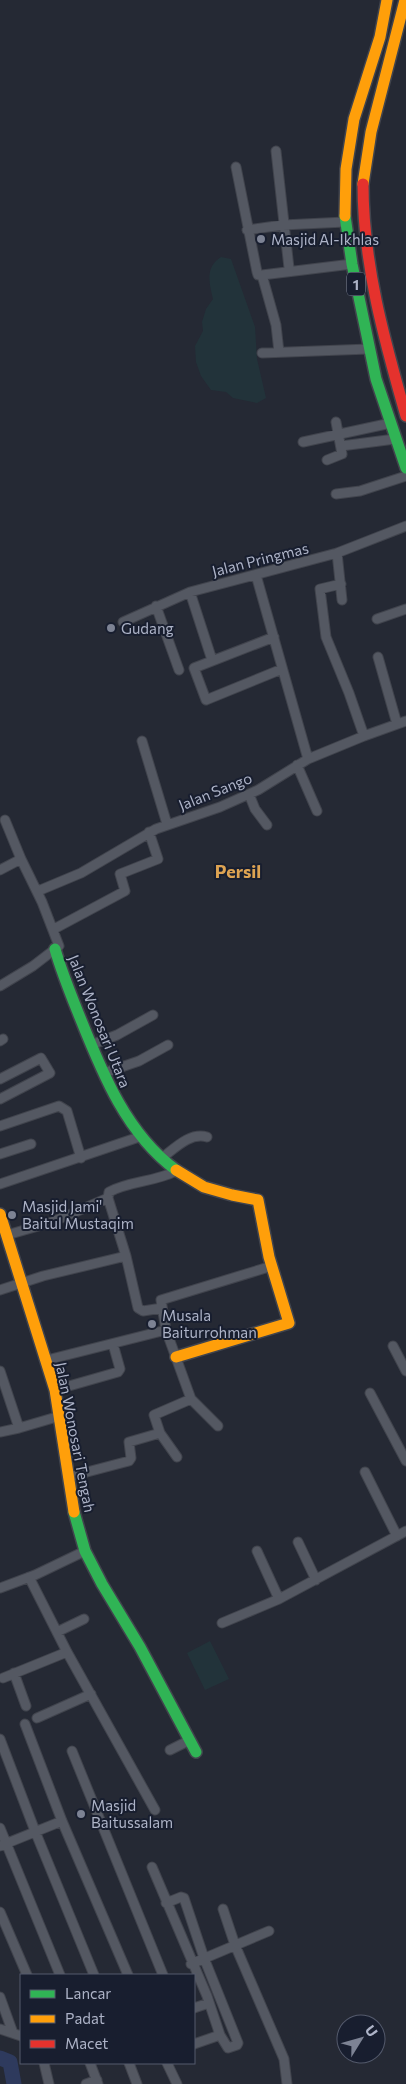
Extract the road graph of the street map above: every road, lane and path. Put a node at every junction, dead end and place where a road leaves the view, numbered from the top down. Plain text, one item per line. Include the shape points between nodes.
1 (386, 0) edge
2 (405, 0) edge
3 (276, 151) dead end
4 (236, 167) dead end
5 (345, 222) junction
6 (283, 225) junction
7 (248, 230) junction
8 (352, 264) junction
9 (289, 268) dead end
10 (262, 275) junction
11 (369, 348) junction
12 (279, 352) junction
13 (262, 353) dead end
14 (406, 416) edge
15 (336, 422) dead end
16 (391, 423) junction
17 (339, 434) junction
18 (395, 438) junction
19 (303, 442) dead end
20 (341, 446) junction
21 (327, 460) dead end
22 (406, 468) edge
23 (406, 476) edge
24 (336, 494) dead end
25 (406, 526) edge
26 (337, 553) junction
27 (256, 575) junction
28 (341, 584) junction
29 (190, 592) junction
30 (342, 600) dead end
31 (156, 606) junction
32 (406, 609) edge
33 (377, 620) dead end
34 (122, 622) dead end
35 (274, 637) junction
36 (378, 656) dead end
37 (212, 660) junction
38 (179, 670) dead end
39 (282, 670) junction
40 (402, 722) edge
41 (364, 736) junction
42 (142, 741) dead end
43 (308, 759) junction
44 (297, 765) junction
45 (249, 794) junction
46 (317, 811) dead end
47 (5, 820) dead end
48 (168, 824) junction
49 (267, 825) dead end
50 (149, 832) junction
51 (21, 859) junction
52 (0, 870) edge
53 (38, 891) junction
54 (54, 929) junction
55 (57, 947) junction
56 (0, 986) edge
57 (153, 1015) dead end
58 (91, 1045) junction
59 (168, 1046) dead end
60 (104, 1073) junction
61 (0, 1079) edge
62 (0, 1098) edge
63 (0, 1126) edge
64 (142, 1136) junction
65 (207, 1137) dead end
66 (31, 1144) dead end
67 (0, 1154) edge
68 (81, 1158) junction
69 (162, 1158) junction
70 (176, 1171) junction
71 (0, 1184) edge
72 (108, 1198) junction
73 (0, 1214) edge
74 (7, 1235) junction
75 (126, 1256) junction
76 (272, 1266) junction
77 (21, 1285) junction
78 (0, 1290) edge
79 (162, 1308) junction
80 (166, 1330) junction
81 (113, 1344) junction
82 (393, 1346) dead end
83 (176, 1357) junction
84 (47, 1360) junction
85 (0, 1371) edge
86 (406, 1371) edge
87 (55, 1390) junction
88 (370, 1393) dead end
89 (191, 1399) junction
90 (60, 1416) junction
91 (218, 1426) dead end
92 (19, 1428) junction
93 (0, 1432) edge
94 (160, 1434) junction
95 (177, 1457) dead end
96 (406, 1461) edge
97 (365, 1472) dead end
98 (68, 1477) junction
99 (406, 1531) edge
100 (397, 1536) junction
101 (298, 1542) dead end
102 (85, 1551) junction
103 (257, 1551) dead end
104 (29, 1577) junction
105 (316, 1580) junction
106 (0, 1588) edge
107 (279, 1599) junction
108 (84, 1619) dead end
109 (222, 1623) dead end
110 (57, 1632) junction
111 (67, 1652) junction
112 (14, 1673) junction
113 (3, 1678) dead end
114 (91, 1694) junction
115 (26, 1706) dead end
116 (37, 1718) dead end
117 (24, 1724) dead end
118 (0, 1739) edge
119 (190, 1740) junction
120 (170, 1750) dead end
121 (72, 1751) dead end
122 (196, 1752) dead end
123 (155, 1810) dead end
124 (62, 1821) junction
125 (0, 1828) edge
126 (35, 1831) junction
127 (3, 1845) edge
128 (152, 1867) dead end
129 (166, 1903) junction
130 (222, 1909) dead end
131 (0, 1912) edge
132 (269, 1931) dead end
133 (235, 1946) junction
134 (204, 1958) junction
135 (191, 1964) junction
136 (26, 1974) edge
137 (60, 1974) edge
138 (94, 1974) edge
139 (128, 1974) edge
140 (162, 1974) edge
141 (218, 1992) junction
142 (0, 1997) edge
143 (208, 1999) junction
144 (195, 2007) edge
145 (0, 2028) edge
146 (19, 2035) edge
147 (220, 2035) junction
148 (195, 2044) edge
149 (44, 2064) edge
150 (90, 2064) edge
151 (129, 2064) edge
152 (167, 2064) edge
153 (98, 2082) edge
154 (49, 2084) edge
155 (86, 2084) edge
156 (138, 2084) edge
157 (177, 2084) edge
158 (288, 2084) edge

1 - 5 main road, 1 via 380,37 354,119 346,169
2 - 14 main road, 1 via 367,152 363,197 369,276
3 - 6 street
4 - 7 street
5 - 6 street
5 - 8 main road, 1
6 - 7 street
6 - 9 street
7 - 10 street via 257,272
8 - 10 street
8 - 11 main road, 1
10 - 12 street via 276,325
11 - 12 street
11 - 16 main road, 1
12 - 13 street
15 - 17 street
16 - 17 street
16 - 18 main road, 1
17 - 19 street
17 - 20 street
18 - 20 street
18 - 22 main road, 1
20 - 21 street via 342,454
23 - 24 street via 360,491
25 - 26 street, Jalan Pringmas
26 - 27 street, Jalan Pringmas
26 - 28 street
27 - 29 street, Jalan Pringmas
27 - 35 street
28 - 30 street
28 - 41 street via 320,589 326,637
29 - 31 street, Jalan Pringmas
29 - 37 street
31 - 34 street, Jalan Pringmas
31 - 38 street
32 - 33 street
35 - 37 street
35 - 39 street
36 - 40 street
37 - 39 street via 194,668 206,700
39 - 43 street
40 - 41 street, Jalan Sango
41 - 43 street, Jalan Sango
42 - 48 street
43 - 44 street, Jalan Sango
44 - 45 street, Jalan Sango
44 - 46 street
45 - 48 street, Jalan Sango
45 - 49 street
47 - 51 street
48 - 50 street, Jalan Sango
50 - 53 street, Jalan Sango via 81,873
50 - 54 street via 159,858 120,874 125,890
51 - 52 street
51 - 53 street
53 - 54 street
54 - 55 street
55 - 56 street
55 - 58 main road, Jalan Wonosari Utara via 59,964
57 - 58 street
58 - 60 main road, Jalan Wonosari Utara
59 - 60 street via 139,1061
60 - 64 main road, Jalan Wonosari Utara via 117,1100
61 - 62 street via 41,1058 49,1071 49,1074
63 - 68 street via 63,1107
64 - 68 street
64 - 69 main road, Jalan Wonosari Utara
65 - 69 street via 189,1138
66 - 67 street
68 - 71 street
69 - 70 main road, Jalan Wonosari Utara
70 - 72 street via 111,1190
70 - 76 main road, Jalan Wonosari Utara via 198,1184 258,1200
72 - 74 street via 52,1222
72 - 75 street
73 - 74 main road, Jalan Wonosari Tengah
74 - 77 main road, Jalan Wonosari Tengah
75 - 77 street via 43,1276
75 - 79 street via 138,1308 143,1311
76 - 79 street via 162,1299
76 - 83 main road, Jalan Wonosari Utara via 290,1320 286,1325
77 - 78 street
77 - 84 main road, Jalan Wonosari Tengah
79 - 80 street
80 - 81 street
80 - 83 street
81 - 84 street
81 - 87 street via 118,1372
82 - 86 street
83 - 89 street
84 - 87 main road, Jalan Wonosari Tengah
85 - 92 street
87 - 90 main road, Jalan Wonosari Tengah
88 - 96 street
89 - 91 street
89 - 94 street via 154,1415
90 - 92 street
90 - 98 main road, Jalan Wonosari Tengah
92 - 93 street
94 - 95 street
94 - 98 street via 129,1442 129,1461
97 - 100 street
98 - 102 main road, Jalan Wonosari Tengah
99 - 100 street
100 - 105 street
101 - 105 street
102 - 104 street
102 - 119 main road, Jalan Wonosari Tengah
103 - 107 street
104 - 106 street
104 - 110 street
105 - 107 street
107 - 109 street
108 - 110 street
110 - 111 street
111 - 112 street
111 - 114 street
112 - 113 street
112 - 115 street
114 - 116 street
114 - 123 street
117 - 124 street
118 - 126 street
119 - 120 street
119 - 122 main road, Jalan Wonosari Tengah
121 - 140 street
124 - 126 street
124 - 139 street
125 - 127 street
126 - 127 street
126 - 138 street
127 - 137 street
128 - 129 street
129 - 134 street via 184,1898
129 - 135 street
130 - 133 street
131 - 136 street
132 - 133 street
133 - 134 street
133 - 158 street via 284,2059
134 - 135 street
134 - 141 street
135 - 143 street
141 - 143 street
141 - 147 street via 238,2044 228,2048
142 - 146 street
143 - 144 street
143 - 147 street
145 - 146 street
147 - 148 street
149 - 154 street
150 - 153 street
151 - 156 street
152 - 157 street
153 - 155 street

